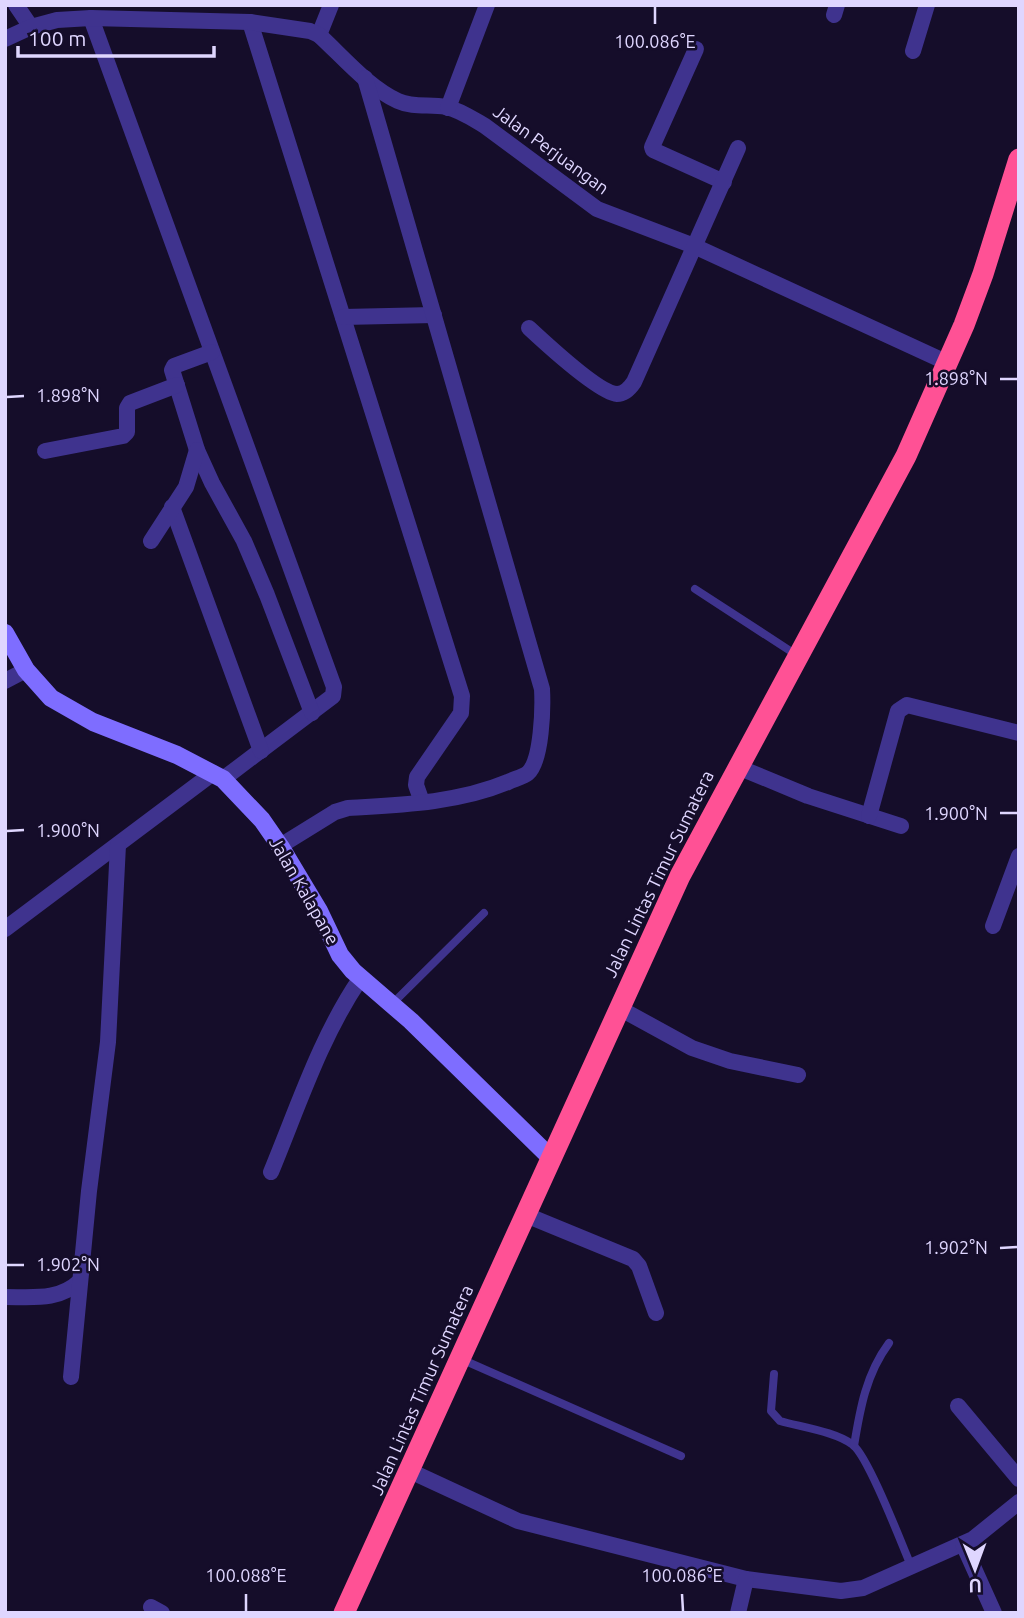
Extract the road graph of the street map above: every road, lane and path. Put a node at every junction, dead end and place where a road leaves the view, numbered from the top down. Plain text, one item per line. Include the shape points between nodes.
1 (16, 5) edge
2 (247, 5) edge
3 (331, 5) edge
4 (487, 5) edge
5 (927, 5) edge
6 (91, 18) junction
7 (246, 22) junction
8 (31, 27) junction
9 (319, 35) junction
10 (5, 38) edge
11 (696, 49) dead end
12 (913, 51) dead end
13 (365, 78) junction
14 (448, 108) junction
15 (738, 148) dead end
16 (1017, 168) edge
17 (724, 181) junction
18 (694, 246) junction
19 (434, 315) junction
20 (343, 317) junction
21 (529, 328) dead end
22 (212, 352) junction
23 (948, 363) junction
24 (177, 385) junction
25 (197, 450) junction
26 (45, 451) dead end
27 (172, 508) junction
28 (150, 541) dead end
29 (695, 589) dead end
30 (5, 633) edge
31 (798, 656) junction
32 (26, 670) junction
33 (5, 681) edge
34 (312, 713) junction
35 (1019, 733) edge
36 (261, 751) junction
37 (738, 767) junction
38 (218, 776) junction
39 (422, 802) junction
40 (869, 816) junction
41 (901, 827) dead end
42 (118, 845) junction
43 (280, 846) junction
44 (1019, 856) edge
45 (484, 913) dead end
46 (993, 926) dead end
47 (5, 929) edge
48 (360, 979) junction
49 (391, 1004) junction
50 (618, 1008) junction
51 (798, 1075) dead end
52 (551, 1158) junction
53 (271, 1172) dead end
54 (526, 1215) junction
55 (80, 1281) junction
56 (5, 1297) edge
57 (656, 1313) dead end
58 (889, 1343) dead end
59 (461, 1359) junction
60 (774, 1374) dead end
61 (71, 1377) dead end
62 (958, 1406) dead end
63 (854, 1446) junction
64 (681, 1456) dead end
65 (410, 1471) junction
66 (1019, 1479) edge
67 (1019, 1502) edge
68 (963, 1544) junction
69 (912, 1568) junction
70 (746, 1580) junction
71 (344, 1613) edge
72 (738, 1613) edge
73 (994, 1613) edge

1 - 8 street
2 - 7 street
3 - 9 street
4 - 14 street
5 - 12 street
6 - 7 street
6 - 8 street
6 - 22 street
7 - 9 street
7 - 20 street
8 - 10 street
9 - 13 street, Jalan Perjuangan
11 - 17 street via 652,147
13 - 14 street, Jalan Perjuangan via 396,100
13 - 19 street
14 - 18 street, Jalan Perjuangan via 485,126 597,209
15 - 17 street
16 - 23 highway, Jalan Lintas Timur Sumatera
17 - 18 street
18 - 21 street via 626,392 605,389
18 - 23 street, Jalan Perjuangan
19 - 20 street
19 - 39 street via 542,689 543,711 534,762 527,774 453,799
20 - 39 street via 462,696 461,713 416,777
22 - 24 street via 172,368
22 - 34 street via 334,687 333,696
23 - 31 highway, Jalan Lintas Timur Sumatera via 905,456
24 - 25 street
24 - 26 street via 130,403 123,436
25 - 27 street via 186,487
25 - 34 street via 244,541
27 - 28 street
27 - 36 street
29 - 31 lane
30 - 32 street, Jalan Kalapane
31 - 37 highway, Jalan Lintas Timur Sumatera
32 - 33 street
32 - 38 street, Jalan Kalapane via 51,698 93,722
34 - 36 street
35 - 40 street via 907,705 898,711
36 - 38 street
37 - 40 street
37 - 50 highway, Jalan Lintas Timur Sumatera
38 - 42 street
38 - 43 street, Jalan Kalapane via 262,820
39 - 43 street via 335,812
40 - 41 street
42 - 47 street
42 - 55 street via 108,1042
43 - 48 street, Jalan Kalapane via 340,955
44 - 46 street
45 - 49 lane
48 - 49 street, Jalan Kalapane
48 - 53 street via 328,1034
49 - 52 street, Jalan Kalapane
50 - 51 street via 692,1048
50 - 52 highway, Jalan Lintas Timur Sumatera
52 - 54 highway, Jalan Lintas Timur Sumatera
54 - 57 street via 633,1259
54 - 59 highway, Jalan Lintas Timur Sumatera
55 - 56 street via 57,1296
55 - 61 street
58 - 63 lane via 864,1392
59 - 64 lane
59 - 65 highway, Jalan Lintas Timur Sumatera
60 - 63 lane via 773,1416
62 - 66 street
63 - 69 lane via 866,1463
65 - 70 street via 518,1521
65 - 71 highway, Jalan Lintas Timur Sumatera
67 - 68 street
68 - 69 street
68 - 73 street
69 - 70 street via 849,1591
70 - 72 street

